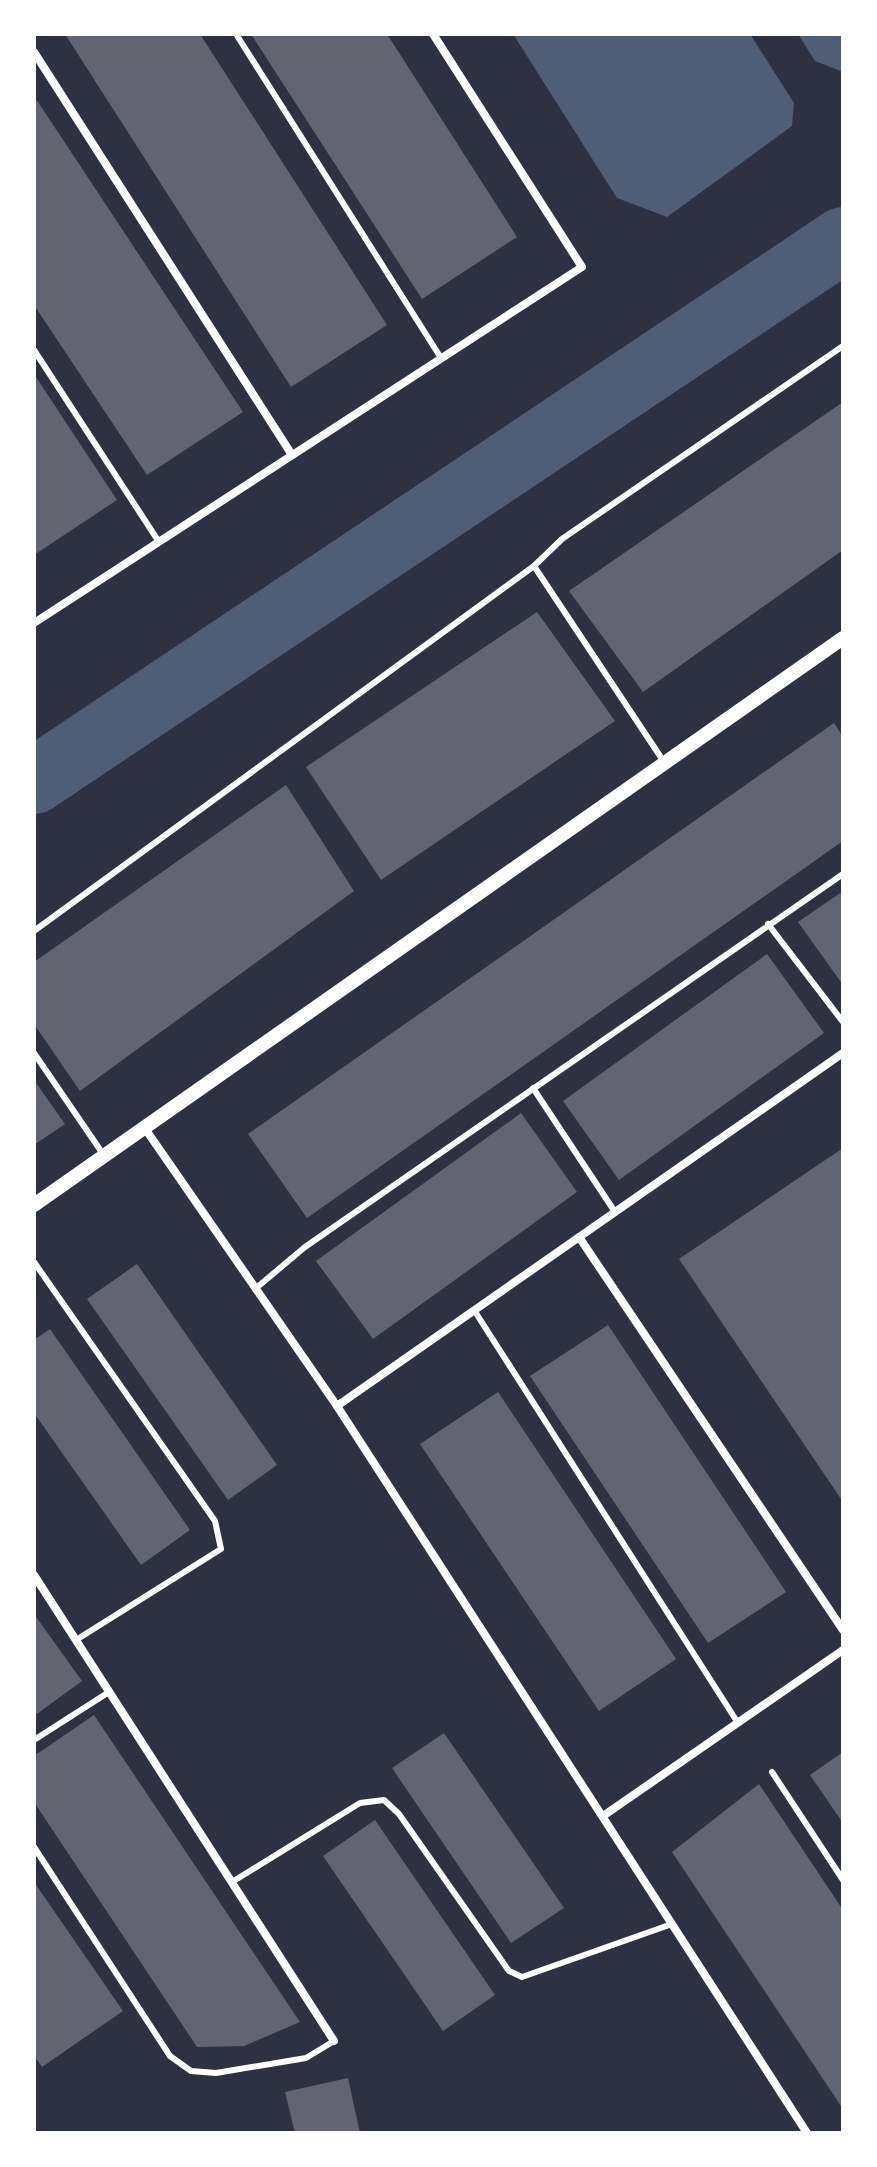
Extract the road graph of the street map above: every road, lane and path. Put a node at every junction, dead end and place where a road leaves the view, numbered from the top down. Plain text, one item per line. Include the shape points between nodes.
1 (236, 34) edge
2 (433, 34) edge
3 (34, 52) edge
4 (843, 346) edge
5 (34, 350) edge
6 (441, 358) junction
7 (292, 455) junction
8 (159, 542) junction
9 (534, 566) junction
10 (34, 623) edge
11 (843, 638) edge
12 (664, 762) junction
13 (843, 874) edge
14 (768, 924) junction
15 (34, 931) edge
16 (843, 1022) edge
17 (34, 1053) edge
18 (843, 1053) edge
19 (533, 1088) junction
20 (143, 1126) junction
21 (103, 1154) junction
22 (34, 1205) edge
23 (615, 1212) junction
24 (579, 1237) junction
25 (34, 1262) edge
26 (255, 1289) junction
27 (474, 1310) junction
28 (337, 1406) junction
29 (34, 1575) edge
30 (843, 1630) edge
31 (76, 1640) junction
32 (843, 1650) edge
33 (109, 1692) junction
34 (738, 1723) junction
35 (34, 1740) edge
36 (772, 1772) dead end
37 (603, 1816) junction
38 (34, 1847) edge
39 (843, 1880) edge
40 (232, 1882) junction
41 (672, 1924) junction
42 (334, 2041) joint
43 (807, 2133) edge

1 - 6 lane
2 - 6 street via 582,267
3 - 7 street
4 - 9 lane via 562,539
5 - 8 lane
6 - 7 street
7 - 8 street
8 - 10 street
9 - 12 lane
9 - 15 lane
11 - 12 street
12 - 20 street
13 - 14 lane
14 - 16 lane
14 - 19 lane
17 - 21 lane
18 - 23 street
19 - 23 lane
19 - 26 lane via 305,1247
20 - 21 street
20 - 26 street
21 - 22 street
23 - 24 street
24 - 27 street
24 - 30 street
25 - 31 lane via 215,1521 221,1549
26 - 28 street
27 - 28 street
27 - 34 lane
28 - 37 street
29 - 31 street
31 - 33 street
32 - 34 street
33 - 35 lane
33 - 40 street
34 - 37 street
36 - 39 lane
37 - 41 street
38 - 42 lane via 170,2056 191,2071 216,2073 306,2058
40 - 41 lane via 360,1803 384,1800 509,1971 522,1977
40 - 42 street
41 - 43 street

